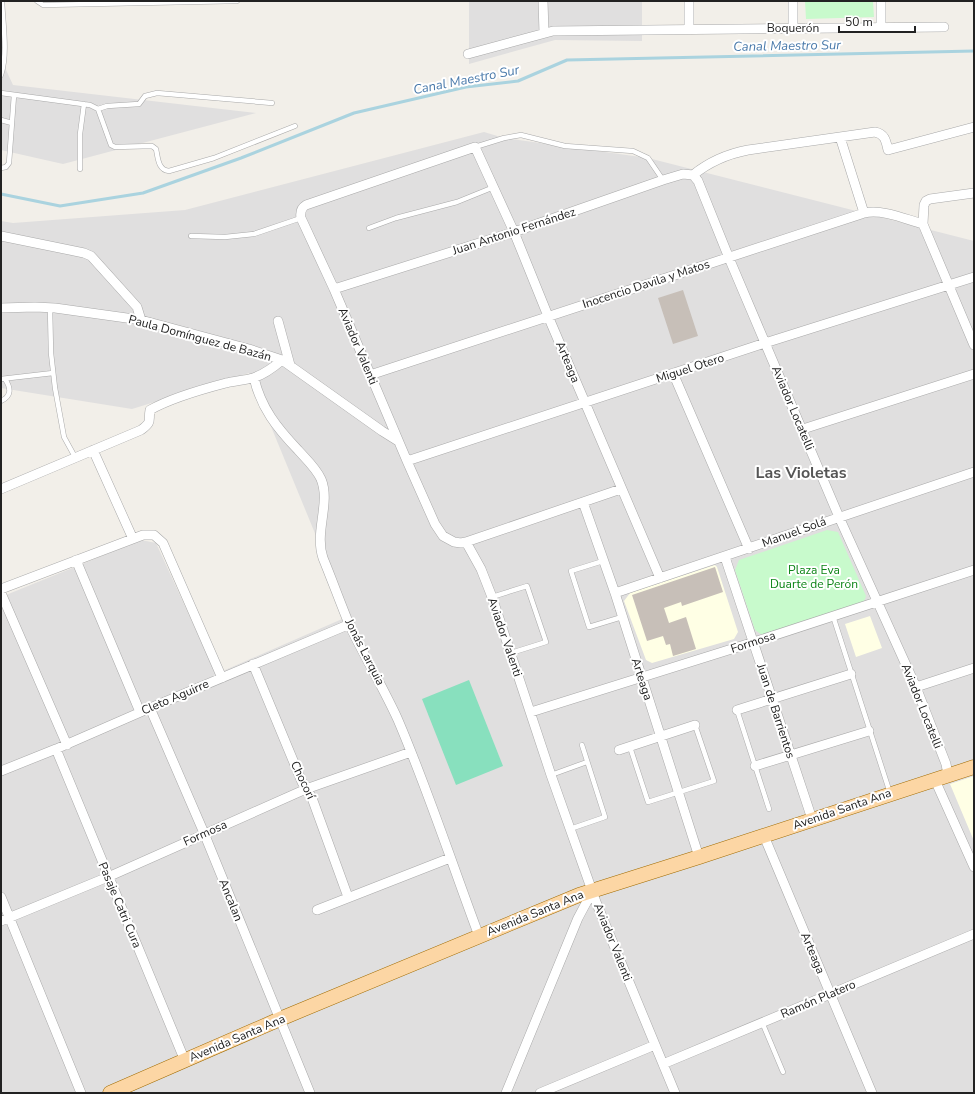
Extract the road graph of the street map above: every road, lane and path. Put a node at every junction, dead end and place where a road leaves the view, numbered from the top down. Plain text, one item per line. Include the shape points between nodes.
1 (2, 1) edge
2 (37, 1) edge
3 (237, 1) edge
4 (543, 1) edge
5 (689, 1) edge
6 (793, 1) edge
7 (881, 1) edge
8 (944, 27) dead end
9 (793, 28) junction
10 (881, 28) junction
11 (689, 29) junction
12 (544, 33) junction
13 (468, 54) dead end
14 (1, 75) edge
15 (1, 94) edge
16 (14, 95) junction
17 (272, 103) dead end
18 (84, 104) junction
19 (98, 109) junction
20 (1, 120) edge
21 (12, 123) junction
22 (295, 126) dead end
23 (974, 127) edge
24 (840, 137) junction
25 (476, 147) junction
26 (1, 168) edge
27 (80, 169) dead end
28 (693, 175) junction
29 (663, 180) junction
30 (494, 187) junction
31 (974, 193) edge
32 (864, 213) junction
33 (301, 218) junction
34 (923, 224) junction
35 (369, 228) dead end
36 (514, 232) junction
37 (1, 236) edge
38 (191, 236) dead end
39 (729, 258) junction
40 (974, 277) edge
41 (948, 286) junction
42 (334, 289) junction
43 (1, 308) edge
44 (50, 308) junction
45 (548, 316) junction
46 (141, 320) junction
47 (278, 322) dead end
48 (765, 343) junction
49 (974, 345) edge
50 (286, 363) junction
51 (53, 373) junction
52 (673, 373) junction
53 (974, 374) edge
54 (370, 375) junction
55 (254, 378) junction
56 (3, 379) edge
57 (1, 401) edge
58 (585, 402) junction
59 (802, 429) junction
60 (398, 441) junction
61 (93, 450) junction
62 (76, 457) junction
63 (407, 461) junction
64 (974, 472) edge
65 (1, 489) edge
66 (621, 489) junction
67 (583, 502) junction
68 (839, 517) junction
69 (133, 539) junction
70 (466, 542) junction
71 (749, 549) junction
72 (725, 557) junction
73 (76, 560) junction
74 (604, 561) junction
75 (974, 570) edge
76 (660, 578) junction
77 (1, 589) edge
78 (1, 593) edge
79 (615, 593) junction
80 (492, 597) junction
81 (877, 602) junction
82 (833, 616) junction
83 (622, 617) junction
84 (350, 624) junction
85 (754, 642) junction
86 (511, 653) junction
87 (253, 664) junction
88 (974, 668) edge
89 (851, 674) junction
90 (222, 678) junction
91 (641, 678) junction
92 (916, 687) junction
93 (772, 699) junction
94 (150, 708) junction
95 (737, 710) joint
96 (140, 712) junction
97 (531, 712) junction
98 (695, 725) joint
99 (869, 731) junction
100 (661, 737) junction
101 (67, 745) junction
102 (582, 745) dead end
103 (630, 747) junction
104 (56, 749) junction
105 (619, 750) dead end
106 (411, 752) junction
107 (791, 755) junction
108 (588, 762) junction
109 (755, 766) junction
110 (974, 767) edge
111 (1, 771) edge
112 (551, 775) junction
113 (941, 777) junction
114 (306, 789) junction
115 (678, 793) junction
116 (890, 793) junction
117 (769, 809) dead end
118 (812, 819) junction
119 (570, 829) junction
120 (204, 834) junction
121 (764, 836) junction
122 (699, 857) junction
123 (450, 858) junction
124 (974, 867) edge
125 (108, 877) junction
126 (592, 890) junction
127 (1, 897) edge
128 (348, 897) junction
129 (317, 910) dead end
130 (5, 919) edge
131 (974, 934) edge
132 (479, 936) junction
133 (830, 994) junction
134 (280, 1019) junction
135 (762, 1022) junction
136 (655, 1045) junction
137 (184, 1061) junction
138 (663, 1064) junction
139 (784, 1072) dead end
140 (127, 1090) edge
141 (81, 1093) edge
142 (110, 1093) edge
143 (310, 1093) edge
144 (506, 1093) edge
145 (540, 1093) edge
146 (675, 1093) edge
147 (872, 1093) edge

1 - 14 lane via 4,53
2 - 3 lane via 43,5
4 - 12 street
5 - 11 street
6 - 9 street
7 - 10 street
8 - 10 street, Boquerón
9 - 10 street, Boquerón
9 - 11 street, Boquerón
11 - 12 street, Boquerón
12 - 13 street, Boquerón
15 - 16 lane
16 - 18 lane
16 - 21 lane
17 - 19 lane via 157,93 145,96 139,104
18 - 19 lane
18 - 27 lane via 80,134
19 - 22 lane via 111,145 152,146 156,149 164,171 214,158
20 - 21 lane
21 - 26 lane via 9,163
23 - 24 street via 888,150 883,135 875,132
24 - 28 street via 738,152 702,167
24 - 32 street
25 - 29 lane via 522,135 565,146 633,151 648,158
25 - 30 street, Arteaga
25 - 33 street via 306,205 300,213
28 - 29 street, Juan Antonio Fernández via 683,174
28 - 39 street, Aviador Locatelli via 698,180
29 - 36 street, Juan Antonio Fernández
30 - 35 lane via 457,202
30 - 36 street, Arteaga
31 - 34 street via 926,201
32 - 34 street, Inocencio Davila y Matos via 881,212
32 - 39 street, Inocencio Davila y Matos
33 - 38 lane via 254,234 225,237
33 - 42 street, Aviador Valenti
34 - 41 street
36 - 42 street, Juan Antonio Fernández
36 - 45 street, Arteaga
37 - 46 street via 91,256 137,307
39 - 45 street, Inocencio Davila y Matos
39 - 48 street, Aviador Locatelli
40 - 41 street, Miguel Otero
41 - 48 street, Miguel Otero
41 - 49 street
42 - 54 street, Aviador Valenti
43 - 44 street, Paula Domínguez de Bazán
44 - 46 street, Paula Domínguez de Bazán
44 - 51 lane
45 - 54 street, Inocencio Davila y Matos
45 - 58 street, Arteaga
46 - 50 street, Paula Domínguez de Bazán via 249,349
47 - 50 street
48 - 52 street, Miguel Otero
48 - 59 street, Aviador Locatelli
50 - 55 street
50 - 60 street, Paula Domínguez de Bazán
51 - 56 lane
51 - 62 lane via 64,437
52 - 58 street, Miguel Otero
52 - 71 street
53 - 59 street
54 - 60 street, Aviador Valenti
55 - 61 street via 194,392 157,406 150,410 149,423 141,430
55 - 84 street, Jonás Larquia via 257,392 268,413 320,478 324,491 320,546 322,556
56 - 57 lane via 9,388 9,395
58 - 63 street, Miguel Otero
58 - 66 street, Arteaga
59 - 68 street, Aviador Locatelli
60 - 63 street, Aviador Valenti
61 - 62 street
61 - 69 street
62 - 65 street
63 - 70 street, Aviador Valenti via 439,531 454,542
64 - 68 street, Manuel Solá
66 - 67 street
66 - 76 street, Arteaga
67 - 70 street
67 - 74 street, Arteaga
68 - 71 street, Manuel Solá
68 - 81 street, Aviador Locatelli
69 - 73 street
69 - 90 street via 150,534 163,543
70 - 80 street, Aviador Valenti via 481,569
71 - 72 street, Manuel Solá
72 - 76 street, Manuel Solá
72 - 85 street, Juan de Barrientos
73 - 77 street
73 - 96 street
74 - 79 street, Arteaga
74 - 83 lane via 570,571 589,627
75 - 81 street, Formosa
76 - 79 street, Manuel Solá
78 - 101 street
79 - 83 street, Arteaga
80 - 86 street, Aviador Valenti
80 - 86 lane via 527,586 546,642
81 - 82 street, Formosa
81 - 92 street, Aviador Locatelli
82 - 85 street, Formosa
82 - 89 lane
83 - 91 street, Arteaga
84 - 87 street, Cleto Aguirre
84 - 106 street, Jonás Larquia via 383,688
85 - 91 street, Formosa
85 - 93 street, Juan de Barrientos
86 - 97 street, Aviador Valenti
87 - 90 street, Cleto Aguirre
87 - 114 street, Chocorí
88 - 92 street
89 - 93 street
89 - 99 lane
90 - 94 street, Cleto Aguirre
91 - 97 street, Formosa
91 - 100 street, Arteaga
92 - 113 street, Aviador Locatelli via 946,764
93 - 95 street
93 - 107 street, Juan de Barrientos
94 - 96 street, Cleto Aguirre
94 - 120 street, Ancalan
95 - 109 lane
96 - 101 street, Cleto Aguirre
97 - 112 street, Aviador Valenti
98 - 100 street
98 - 115 lane via 714,781
99 - 107 street
99 - 116 lane
100 - 103 street
100 - 115 street, Arteaga
101 - 104 street, Cleto Aguirre
102 - 108 lane
103 - 105 street
103 - 115 lane via 648,802
104 - 111 street, Cleto Aguirre
104 - 125 street, Pasaje Catri Cura
106 - 114 street, Formosa
106 - 123 street, Jonás Larquia
107 - 109 street
107 - 118 street, Juan de Barrientos
108 - 112 lane
108 - 119 lane via 605,817
109 - 117 lane
110 - 113 main road, Avenida Santa Ana
112 - 119 street, Aviador Valenti
113 - 116 main road, Avenida Santa Ana
113 - 124 street, Aviador Locatelli
114 - 120 street, Formosa
114 - 128 street, Chocorí via 312,798
115 - 122 street, Arteaga
116 - 118 main road, Avenida Santa Ana
118 - 121 main road, Avenida Santa Ana
119 - 126 street, Aviador Valenti
120 - 125 street, Formosa
120 - 134 street, Ancalan
121 - 122 main road, Avenida Santa Ana
121 - 133 street, Arteaga
122 - 126 main road, Avenida Santa Ana
123 - 128 street
123 - 132 street, Jonás Larquia
125 - 130 street, Formosa
125 - 137 street, Pasaje Catri Cura
126 - 132 main road, Avenida Santa Ana
126 - 136 street, Aviador Valenti
126 - 144 street
127 - 130 street
128 - 129 street
130 - 141 street
131 - 133 street, Ramón Platero
132 - 134 main road, Avenida Santa Ana
133 - 135 street, Ramón Platero
133 - 147 street, Arteaga
134 - 137 main road, Avenida Santa Ana
134 - 143 street, Ancalan
135 - 138 street, Ramón Platero
135 - 139 lane
136 - 138 street, Aviador Valenti
136 - 145 street
137 - 140 main road, Avenida Santa Ana
138 - 146 street, Aviador Valenti
140 - 142 main road, Avenida Santa Ana

